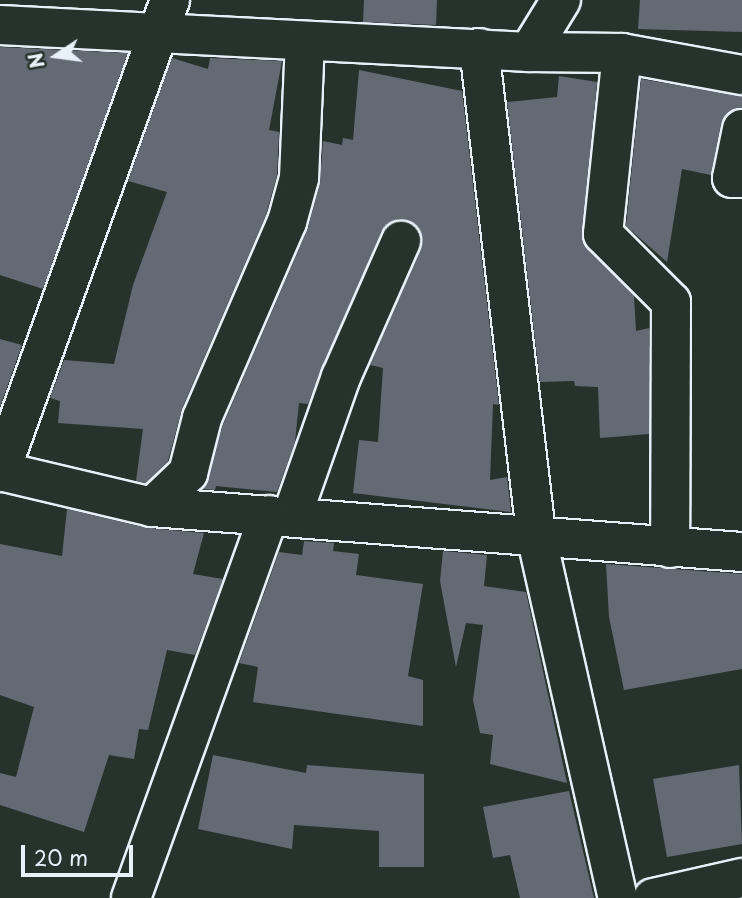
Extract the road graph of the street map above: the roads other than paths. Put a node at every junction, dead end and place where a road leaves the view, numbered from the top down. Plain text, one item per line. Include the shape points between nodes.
1 (561, 0) edge
2 (163, 16) edge
3 (0, 25) edge
4 (305, 41) junction
5 (479, 48) junction
6 (529, 52) junction
7 (622, 53) junction
8 (742, 75) edge
9 (742, 129) edge
10 (742, 178) edge
11 (401, 241) dead end
12 (0, 471) edge
13 (152, 507) junction
14 (280, 515) junction
15 (536, 535) junction
16 (670, 548) junction
17 (742, 552) edge
18 (742, 878) edge
19 (131, 898) edge
20 (618, 898) edge
21 (653, 898) edge

1 - 6 street
2 - 3 street
2 - 4 street
2 - 12 street
4 - 5 street
4 - 13 street via 299,178 287,222 202,418 188,473
5 - 6 street
5 - 15 street
6 - 7 street
7 - 8 street
7 - 16 street via 603,234 671,302
9 - 10 street via 732,178
11 - 14 street
12 - 13 street
13 - 14 street
14 - 15 street
14 - 19 street
15 - 16 street
15 - 20 street
16 - 17 street
18 - 21 street

